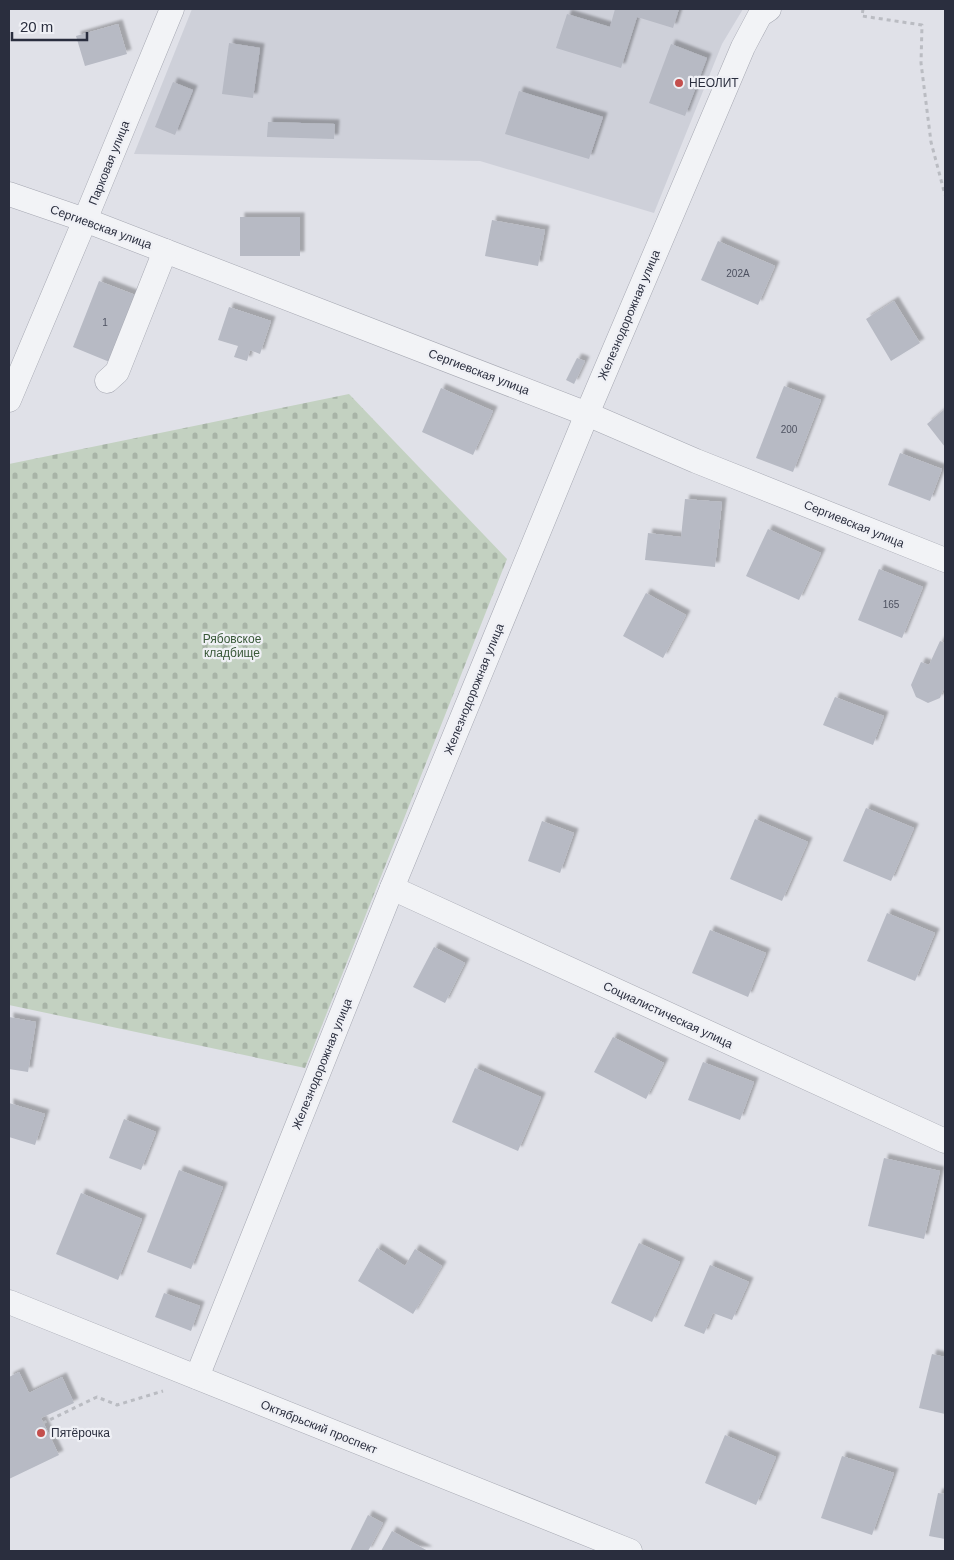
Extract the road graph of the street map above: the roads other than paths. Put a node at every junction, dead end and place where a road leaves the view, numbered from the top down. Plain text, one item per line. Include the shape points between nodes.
1 (172, 9) edge
2 (768, 9) edge
3 (9, 194) edge
4 (85, 220) junction
5 (165, 251) junction
6 (107, 381) dead end
7 (9, 400) edge
8 (587, 414) junction
9 (945, 560) edge
10 (392, 888) junction
11 (945, 1141) edge
12 (9, 1302) edge
13 (197, 1378) junction
14 (630, 1551) edge

1 - 4 street, Парковая улица
2 - 8 street, Железнодорожная улица via 760,15 743,47
3 - 4 street, Сергиевская улица
4 - 5 street, Сергиевская улица
4 - 7 street, Парковая улица
5 - 6 street via 117,372
5 - 8 street, Сергиевская улица
8 - 9 street, Сергиевская улица
8 - 10 street, Железнодорожная улица
10 - 11 street, Социалистическая улица
10 - 13 street, Железнодорожная улица
12 - 13 street, Октябрьский проспект
13 - 14 street, Октябрьский проспект

